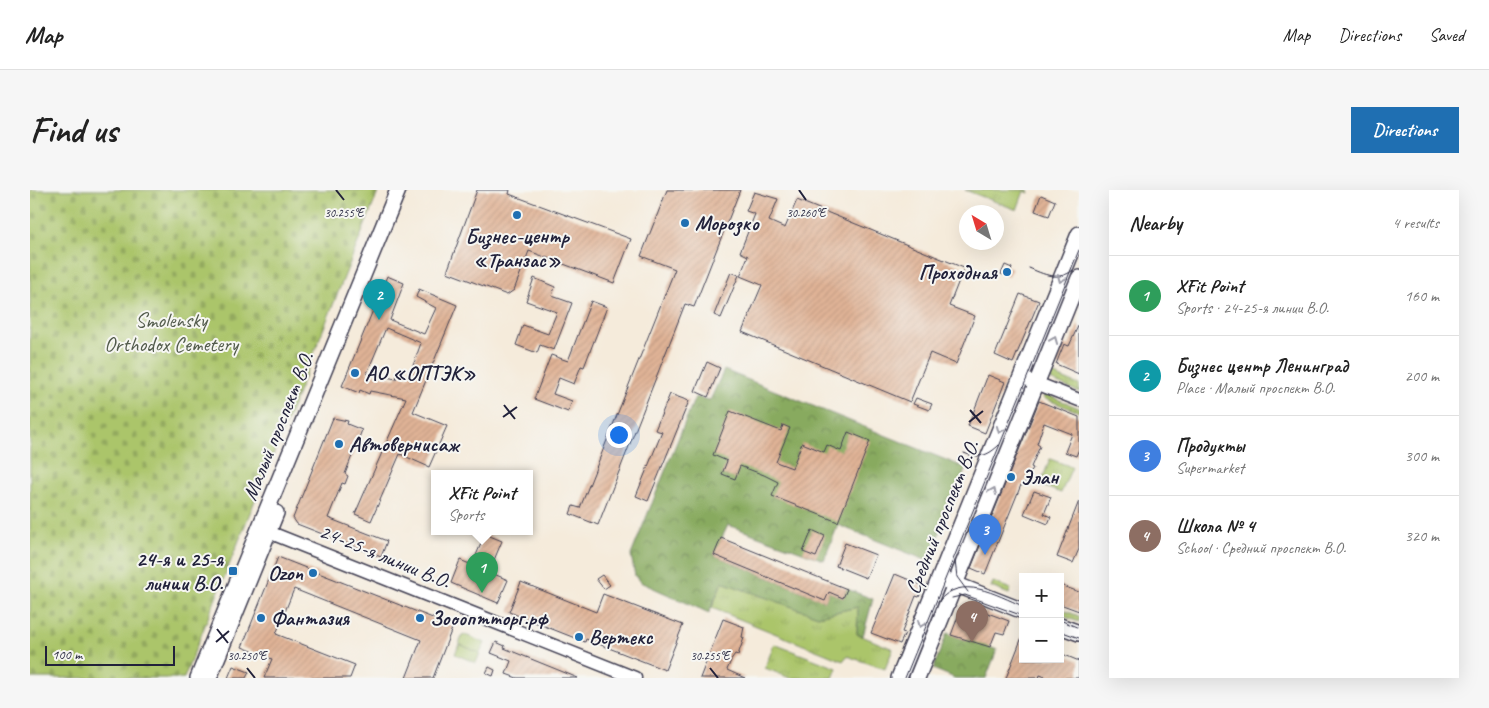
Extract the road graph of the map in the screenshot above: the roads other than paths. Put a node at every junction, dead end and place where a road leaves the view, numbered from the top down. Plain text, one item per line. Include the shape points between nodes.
1 (398, 190) edge
2 (407, 190) edge
3 (1079, 234) edge
4 (1079, 278) edge
5 (1021, 377) junction
6 (1036, 383) junction
7 (1079, 400) edge
8 (264, 530) junction
9 (940, 578) junction
10 (955, 584) junction
11 (1019, 609) edge
12 (1064, 627) edge
13 (1079, 633) edge
14 (198, 678) edge
15 (209, 678) edge
16 (635, 678) edge
17 (899, 678) edge
18 (917, 678) edge

1 - 8 main road, Малый проспект В.О.
2 - 8 main road, Малый проспект В.О.
3 -> 5 main road, Средний проспект В.О.
6 -> 4 main road, Средний проспект В.О.
5 - 6 street
5 -> 9 main road, Средний проспект В.О.
6 - 7 street
10 -> 6 main road, Средний проспект В.О.
8 - 14 main road, Малый проспект В.О.
8 - 15 main road, Малый проспект В.О.
8 - 16 street, 24-25-я линии В.О.
9 - 10 main road
9 -> 17 main road, Средний проспект В.О.
10 - 11 main road
10 - 18 main road, Средний проспект В.О.
12 - 13 main road

